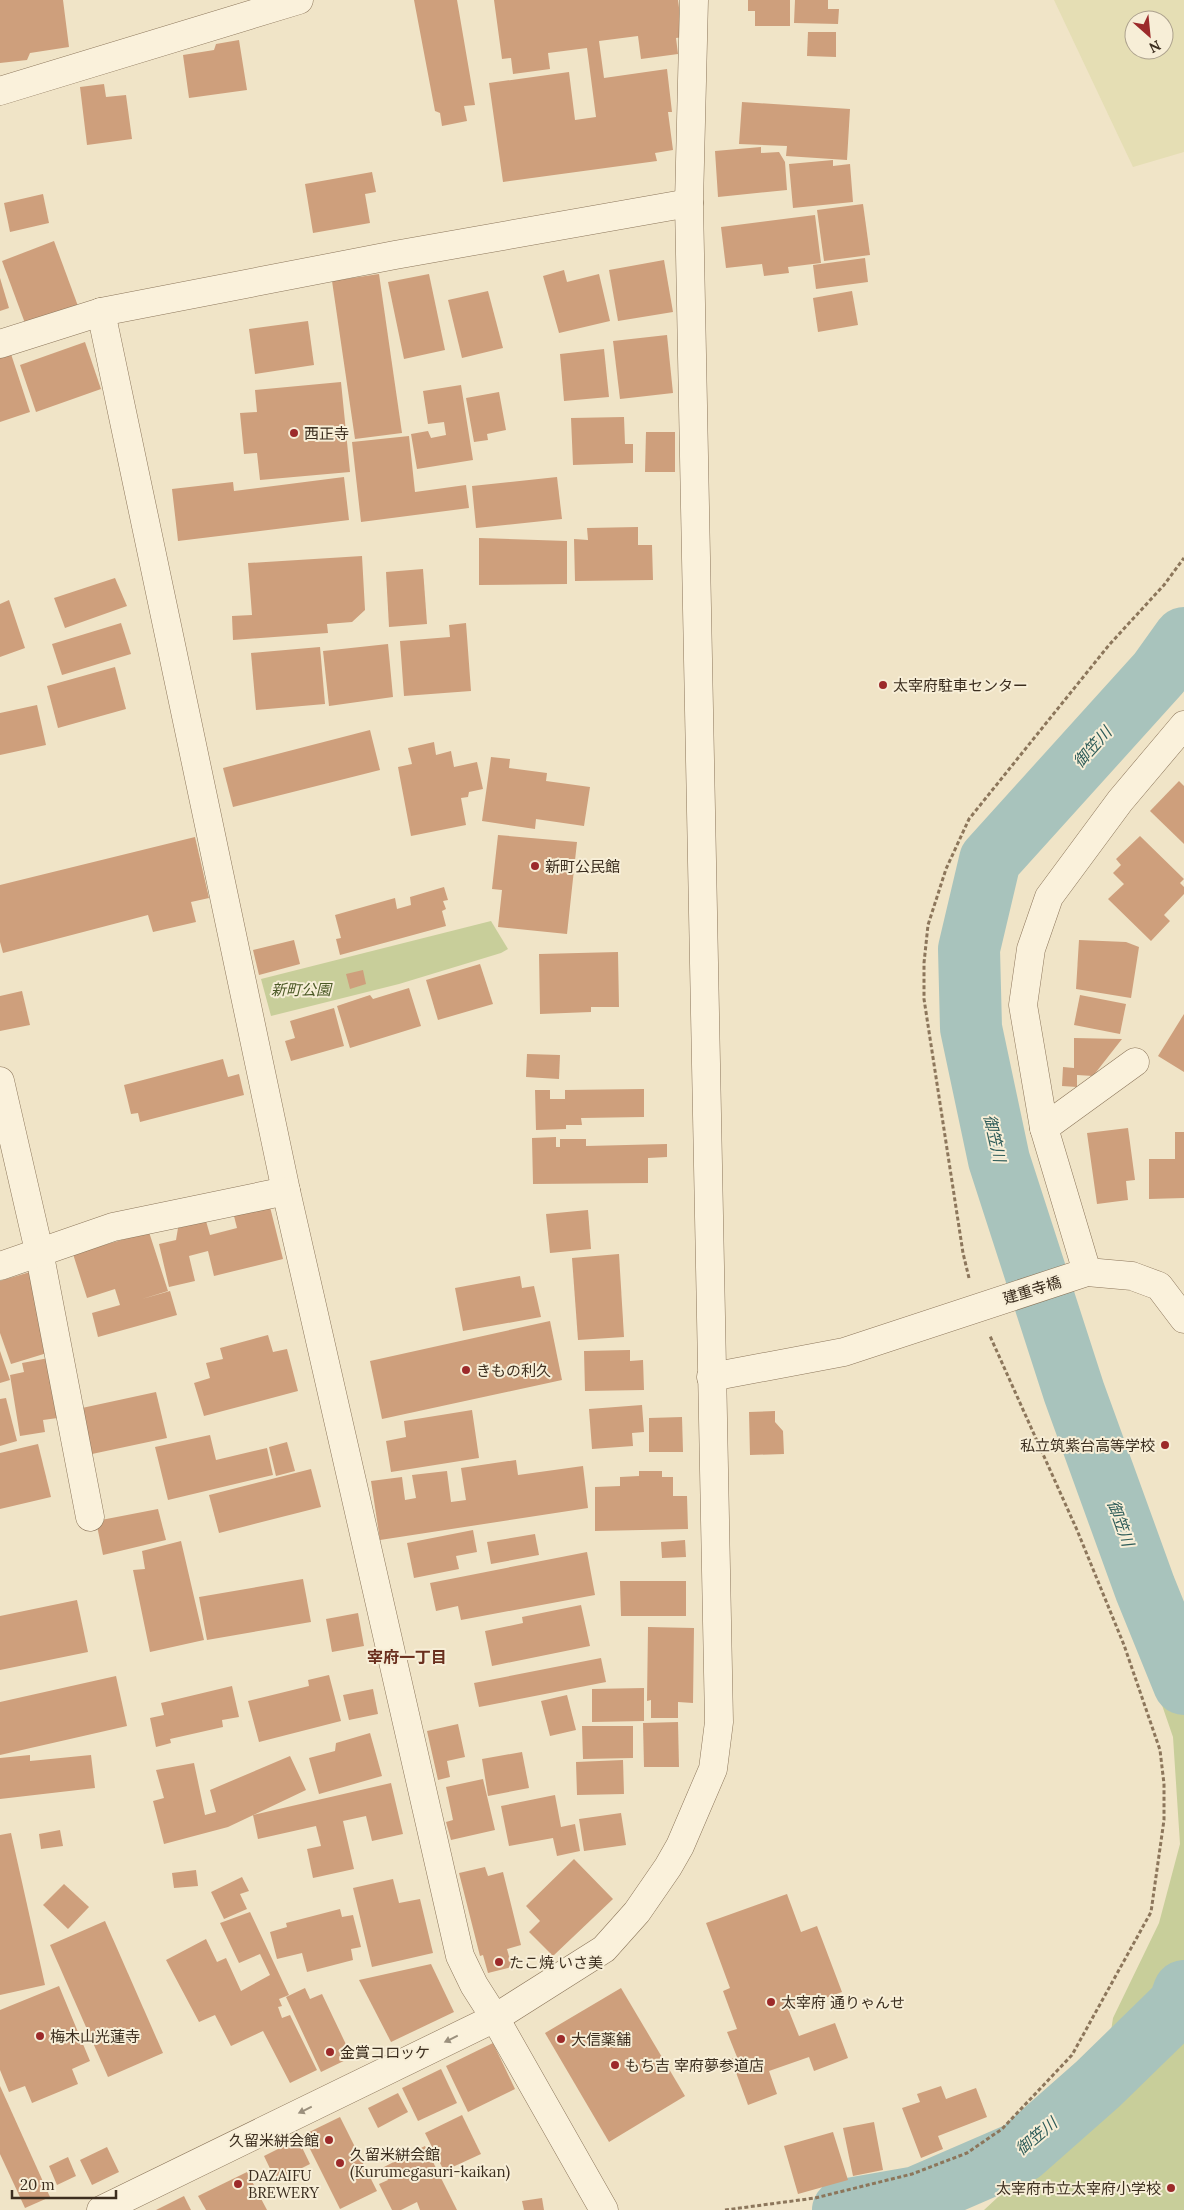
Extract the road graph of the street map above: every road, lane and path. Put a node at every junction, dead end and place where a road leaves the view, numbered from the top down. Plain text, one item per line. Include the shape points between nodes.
1 (299, 0) edge
2 (694, 0) edge
3 (0, 91) edge
4 (689, 202) junction
5 (102, 312) junction
6 (0, 344) edge
7 (1184, 558) edge
8 (1184, 725) edge
9 (1135, 1062) dead end
10 (0, 1081) edge
11 (1044, 1128) junction
12 (286, 1191) junction
13 (39, 1251) junction
14 (0, 1266) edge
15 (1078, 1275) junction
16 (986, 1304) junction
17 (1184, 1319) edge
18 (711, 1376) junction
19 (90, 1517) dead end
20 (495, 2018) junction
21 (101, 2210) edge
22 (604, 2210) edge
23 (725, 2210) edge

1 - 3 street
2 - 4 street
4 - 5 street
4 - 18 street
5 - 6 street
5 - 12 street
7 - 16 path via 1109,645 969,819 946,869 928,925 924,999 963,1253
8 - 11 street via 1120,801 1049,897 1031,948 1023,1005
9 - 11 street
10 - 13 street
11 - 15 street
12 - 13 street via 114,1227
12 - 20 street via 460,1956
13 - 14 street
13 - 19 street
15 - 16 street, 建重寺橋
15 - 17 street via 1132,1276 1159,1286
16 - 18 street, 建重寺橋 via 844,1352
16 - 23 path via 1124,1645 1160,1750 1164,1820 1151,1912 1072,2055 1002,2129 967,2153 912,2174 815,2198
18 - 20 street via 719,1722 713,1769 680,1846 637,1912 604,1949
20 -> 21 street
20 - 22 street

